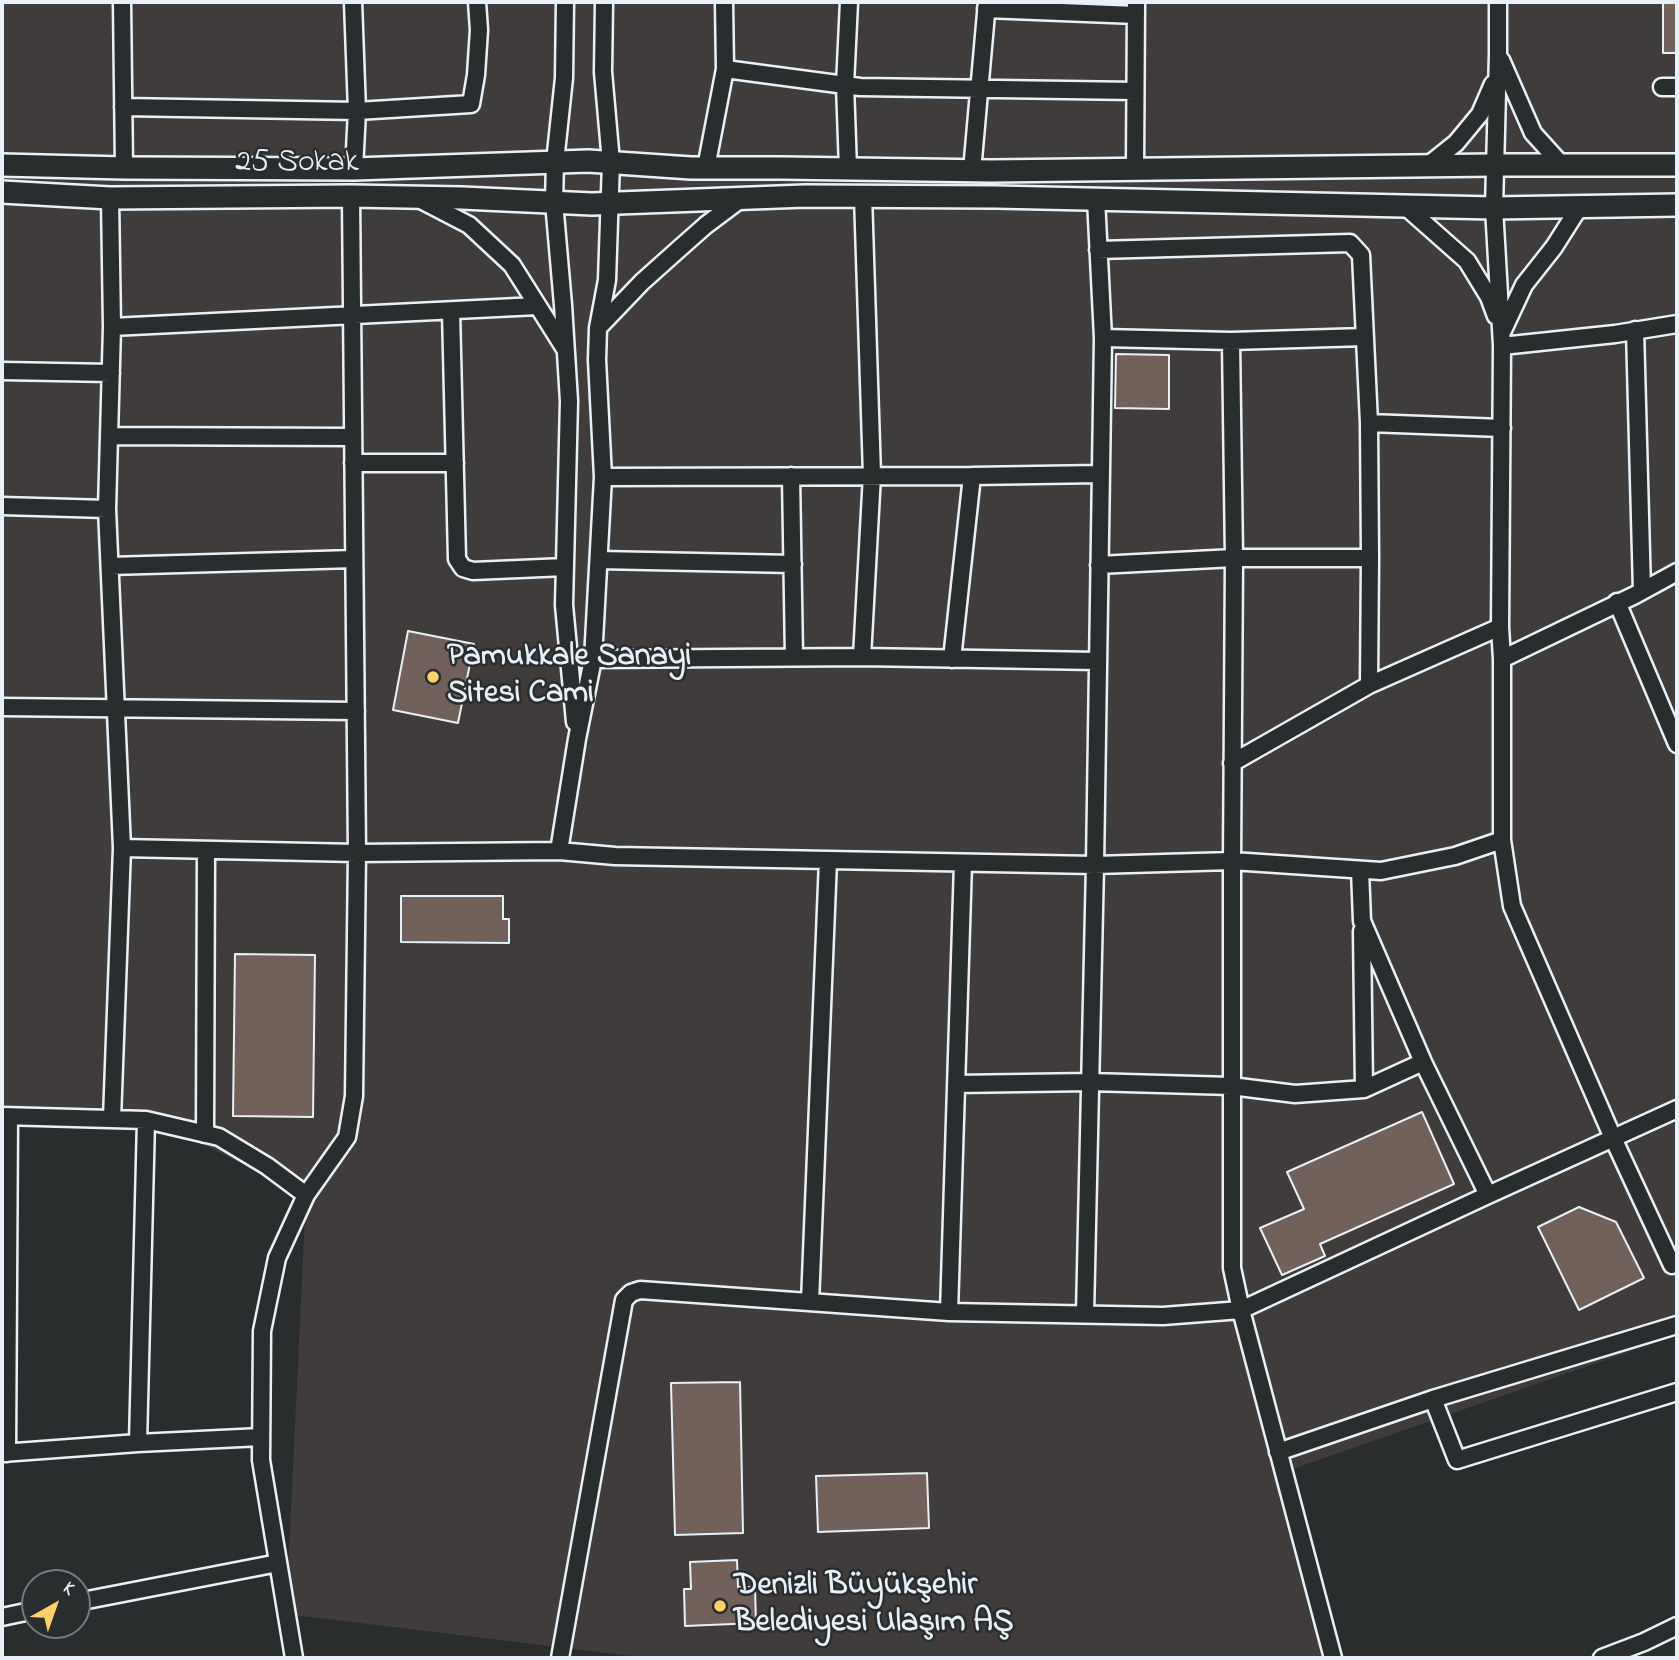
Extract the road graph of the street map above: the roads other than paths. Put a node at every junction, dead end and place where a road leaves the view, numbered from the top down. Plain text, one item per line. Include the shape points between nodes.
1 (122, 2) edge
2 (353, 2) edge
3 (477, 2) edge
4 (565, 2) edge
5 (604, 2) edge
6 (724, 2) edge
7 (849, 2) edge
8 (1497, 2) edge
9 (987, 6) edge
10 (1136, 8) edge
11 (1498, 54) junction
12 (725, 69) junction
13 (845, 85) junction
14 (980, 88) junction
15 (1135, 91) junction
16 (123, 107) junction
17 (357, 111) junction
18 (555, 162) junction
19 (611, 162) junction
20 (2, 165) edge
21 (1562, 165) junction
22 (1677, 165) edge
23 (1494, 166) junction
24 (1426, 167) junction
25 (124, 168) junction
26 (706, 168) junction
27 (355, 169) junction
28 (848, 169) junction
29 (1135, 169) junction
30 (972, 171) junction
31 (2, 192) edge
32 (351, 196) junction
33 (863, 196) junction
34 (415, 197) junction
35 (110, 198) junction
36 (742, 198) junction
37 (1096, 199) junction
38 (554, 202) junction
39 (601, 204) junction
40 (1677, 205) edge
41 (1580, 206) junction
42 (1406, 207) junction
43 (1493, 208) junction
44 (1098, 250) junction
45 (537, 306) junction
46 (451, 311) junction
47 (352, 317) junction
48 (1677, 324) edge
49 (112, 327) junction
50 (598, 328) junction
51 (1635, 330) junction
52 (1365, 337) junction
53 (1103, 338) junction
54 (1502, 339) junction
55 (1231, 341) junction
56 (566, 351) junction
57 (2, 371) edge
58 (111, 373) junction
59 (1369, 423) junction
60 (1502, 428) junction
61 (109, 436) junction
62 (353, 437) junction
63 (354, 463) junction
64 (455, 463) junction
65 (1100, 474) junction
66 (872, 475) junction
67 (791, 476) junction
68 (972, 476) junction
69 (603, 477) junction
70 (2, 506) edge
71 (107, 509) junction
72 (1234, 558) junction
73 (1370, 558) junction
74 (354, 559) junction
75 (599, 560) junction
76 (793, 564) junction
77 (1099, 565) junction
78 (110, 566) junction
79 (565, 567) junction
80 (1677, 572) edge
81 (1642, 591) junction
82 (1617, 602) junction
83 (1500, 627) junction
84 (794, 657) junction
85 (862, 657) junction
86 (593, 659) junction
87 (952, 659) junction
88 (1502, 659) junction
89 (1097, 661) junction
90 (1369, 685) junction
91 (2, 707) edge
92 (116, 707) junction
93 (356, 712) junction
94 (577, 739) junction
95 (1677, 744) edge
96 (1232, 763) junction
97 (1502, 840) junction
98 (122, 848) junction
99 (206, 850) junction
100 (559, 851) junction
101 (358, 853) junction
102 (828, 860) junction
103 (1232, 861) junction
104 (963, 863) junction
105 (1095, 865) junction
106 (1360, 870) junction
107 (1362, 921) junction
108 (1423, 1062) junction
109 (1090, 1082) junction
110 (956, 1084) junction
111 (1231, 1086) junction
112 (1364, 1089) junction
113 (1677, 1109) edge
114 (5, 1116) edge
115 (112, 1119) junction
116 (146, 1120) junction
117 (205, 1134) junction
118 (1613, 1138) junction
119 (306, 1195) junction
120 (1488, 1195) junction
121 (1672, 1265) dead end
122 (810, 1302) junction
123 (1241, 1310) junction
124 (949, 1312) junction
125 (1084, 1314) junction
126 (1677, 1325) edge
127 (1677, 1392) edge
128 (1433, 1399) junction
129 (261, 1437) junction
130 (138, 1443) junction
131 (1278, 1452) junction
132 (4, 1453) edge
133 (278, 1563) junction
134 (91, 1599) edge
135 (21, 1613) edge
136 (2, 1617) edge
137 (1677, 1626) edge
138 (294, 1658) edge
139 (560, 1658) edge
140 (1333, 1658) edge
141 (1602, 1658) edge

1 - 16 street
2 - 17 street
3 - 17 street via 477,64 471,104
4 - 18 street via 564,78
5 - 19 street via 603,72
6 - 12 street
7 - 13 street
8 - 11 street
9 - 10 street
9 - 14 street
10 - 15 street
11 - 21 street via 1533,133
11 - 23 street
11 - 24 street via 1494,81 1480,114 1456,143
12 - 13 street
12 - 26 street
13 - 14 street
13 - 28 street
14 - 15 street
14 - 30 street
15 - 29 street
16 - 17 street
16 - 25 street
17 - 27 street
18 - 19 main road, 25 Sokak
18 - 27 main road, 25 Sokak
18 - 38 street
19 - 26 main road, 25 Sokak
19 - 39 street
20 - 25 main road, 25 Sokak
21 - 22 main road, 25 Sokak
21 - 23 main road, 25 Sokak
23 - 24 main road, 25 Sokak
23 - 43 street
24 - 29 main road, 25 Sokak
25 - 27 main road, 25 Sokak
26 - 28 main road, 25 Sokak
28 - 30 main road, 25 Sokak
29 - 30 main road, 25 Sokak
31 - 35 main road, 25 Sokak
32 - 34 main road, 25 Sokak
32 - 35 main road, 25 Sokak
32 - 47 street
33 - 36 main road, 25 Sokak
33 - 37 main road, 25 Sokak
33 - 66 street
34 - 38 main road, 25 Sokak
34 - 45 street via 469,226 489,243 512,265
35 - 49 street
36 - 39 main road, 25 Sokak
36 - 50 street via 642,282
37 - 42 main road, 25 Sokak
37 - 44 street
38 - 39 main road, 25 Sokak
38 - 56 street
39 - 50 street via 607,280
40 - 41 main road, 25 Sokak
41 - 43 main road, 25 Sokak
41 - 54 street via 1524,285
42 - 43 main road, 25 Sokak
42 - 54 street via 1467,261 1489,297
43 - 54 street
44 - 52 street via 1350,243 1361,255
44 - 53 street
45 - 46 street
45 - 56 street
46 - 47 street
46 - 64 street
47 - 49 street
47 - 62 street
48 - 51 street
49 - 58 street
50 - 69 street
51 - 54 street
51 - 81 street
52 - 55 street
52 - 59 street
53 - 55 street
53 - 65 street
54 - 60 street
55 - 72 street
56 - 79 street
57 - 58 street
58 - 61 street
59 - 60 street
59 - 73 street
60 - 83 street
61 - 62 street
61 - 71 street
62 - 63 street
63 - 64 street
63 - 74 street
64 - 79 street via 457,559 463,568
65 - 68 street
65 - 77 street
66 - 67 street
66 - 68 street
66 - 85 street
67 - 69 street
67 - 76 street
68 - 87 street
69 - 75 street
70 - 71 street
71 - 78 street
72 - 73 street
72 - 77 street
72 - 96 street
73 - 90 street
74 - 78 street
74 - 93 street
75 - 76 street
75 - 86 street
76 - 84 street
77 - 89 street
78 - 92 street
79 - 94 street via 564,605
80 - 81 street
81 - 82 street
82 - 88 street
82 - 95 street
83 - 88 street
83 - 90 street
84 - 85 street
84 - 86 street
85 - 87 street
86 - 94 street
87 - 89 street
88 - 97 street
89 - 105 street
90 - 96 street
91 - 92 street
92 - 93 street
92 - 98 street
93 - 101 street
94 - 100 street
96 - 103 street
97 - 106 street via 1455,856 1381,871
97 - 118 street via 1512,906
98 - 99 street
98 - 115 street
99 - 101 street
99 - 117 street
100 - 101 street
100 - 102 street
101 - 119 street via 354,1096 347,1137
102 - 104 street
102 - 122 street
103 - 105 street
103 - 106 street
103 - 111 street
104 - 105 street
104 - 110 street
105 - 109 street
106 - 107 street
107 - 108 street
107 - 112 street
108 - 112 street
108 - 120 street
109 - 110 street
109 - 111 street
109 - 125 street
110 - 124 street
111 - 112 street via 1295,1094
111 - 123 street via 1232,1268
113 - 118 street
114 - 115 street
114 - 132 street
115 - 116 street
116 - 117 street
116 - 130 street
117 - 119 street via 219,1137
118 - 120 street
118 - 121 street
119 - 129 street via 277,1258 262,1331
120 - 123 street
122 - 124 street
122 - 139 street via 640,1290 624,1300
123 - 125 street via 1163,1316
123 - 131 street
124 - 125 street
126 - 128 street
127 - 128 street via 1457,1460
128 - 131 street
129 - 130 street
129 - 133 street
130 - 132 street
131 - 140 street
133 - 134 street
133 - 138 street
135 - 136 street
137 - 141 street

